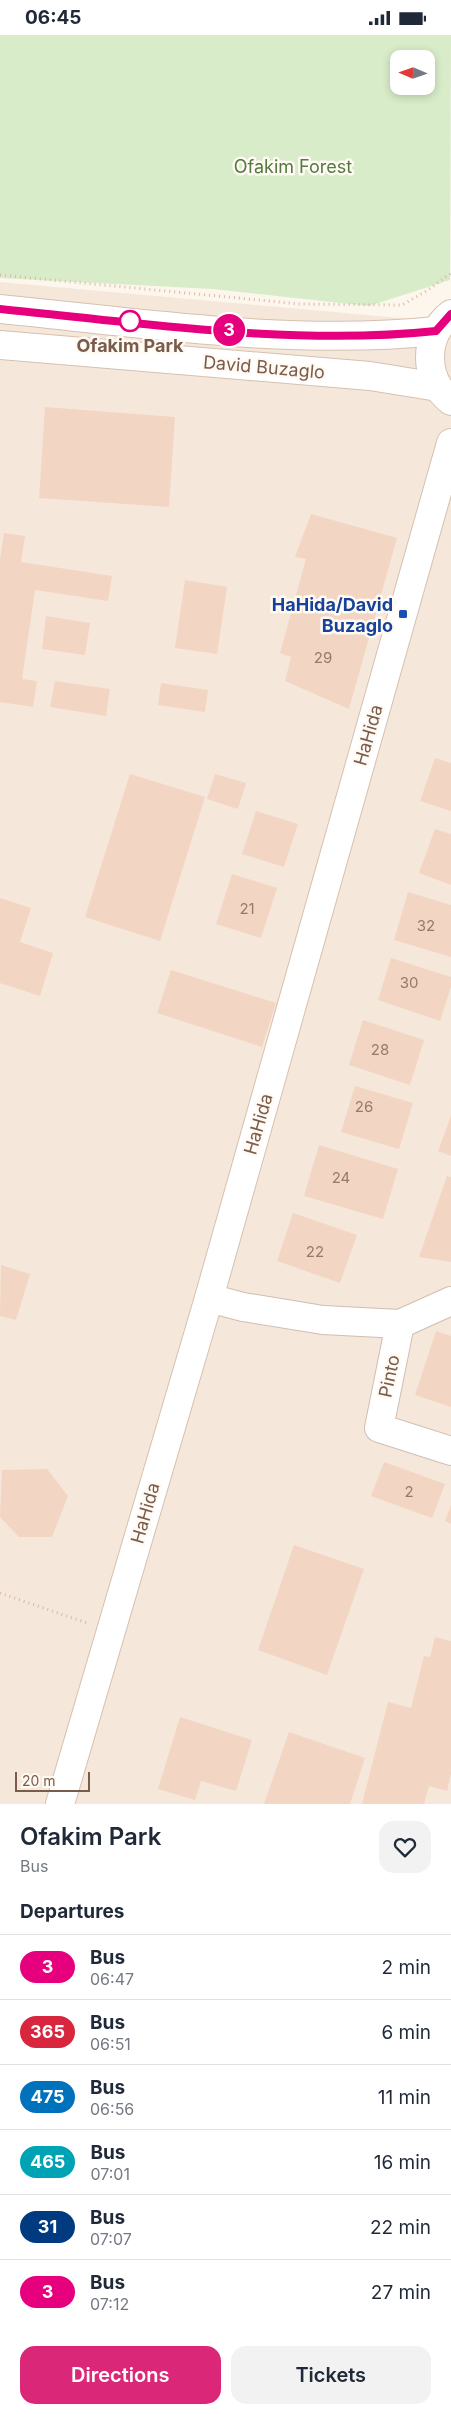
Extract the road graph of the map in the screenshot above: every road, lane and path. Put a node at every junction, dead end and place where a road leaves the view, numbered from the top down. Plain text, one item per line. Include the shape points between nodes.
1 (451, 273) edge
2 (0, 275) edge
3 (0, 309) edge
4 (444, 322) edge
5 (0, 345) edge
6 (444, 394) edge
7 (451, 443) edge
8 (209, 1298) junction
9 (451, 1301) edge
10 (400, 1324) junction
11 (451, 1451) edge
12 (0, 1593) edge
13 (111, 1631) junction
14 (60, 1804) edge

1 - 2 path via 402,305 300,304
3 - 4 street, David Buzaglo via 268,333 394,335
4 - 6 street via 430,347 430,363
5 - 6 street, David Buzaglo via 370,376
7 - 8 street, HaHida
8 - 10 street via 323,1320
8 - 13 street, HaHida
9 - 10 street
10 - 11 street, Pinto via 378,1428
12 - 13 path
13 - 14 street, HaHida

